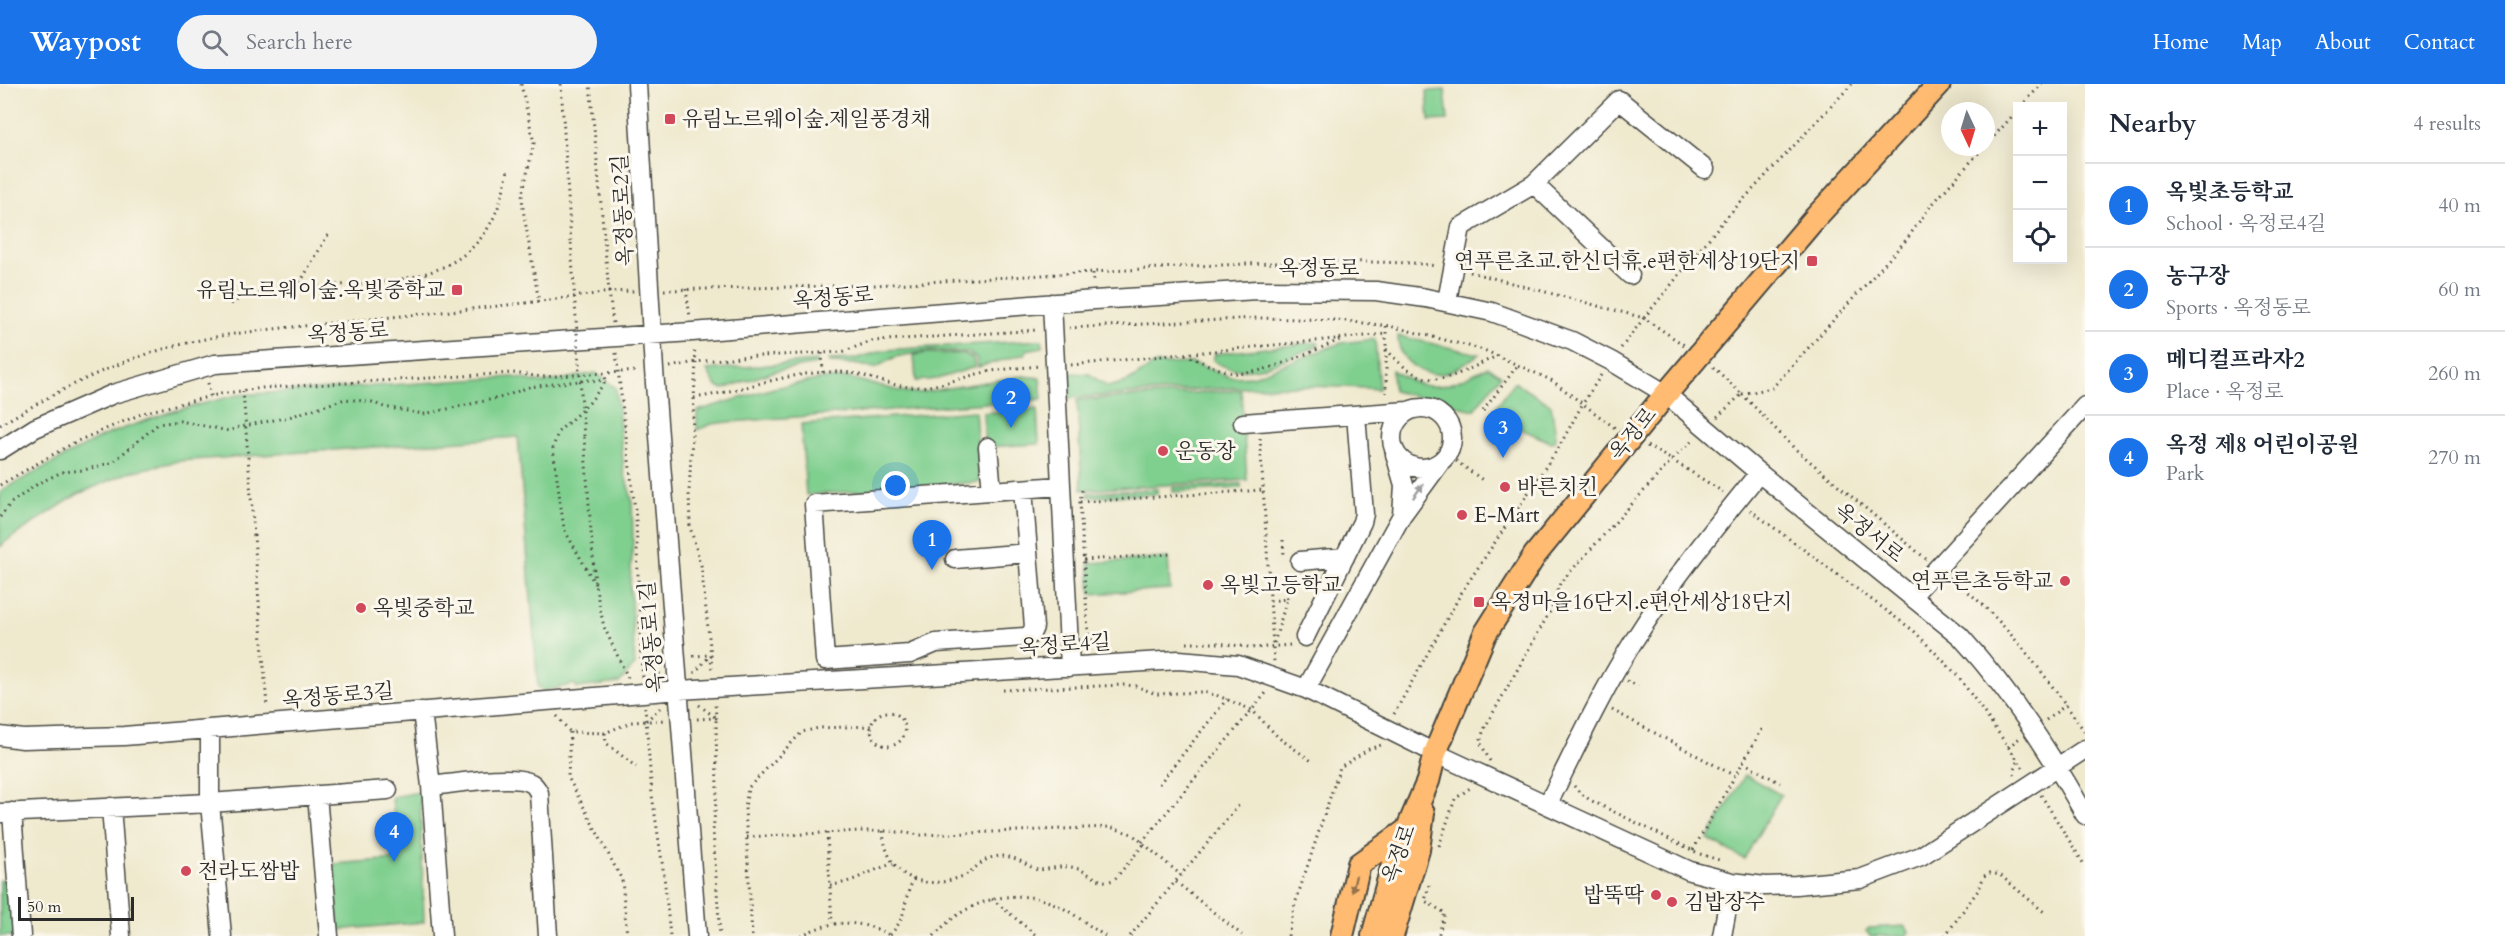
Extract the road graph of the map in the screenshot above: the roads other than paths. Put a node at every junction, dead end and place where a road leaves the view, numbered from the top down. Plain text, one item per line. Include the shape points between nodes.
1 (638, 84) edge
2 (1939, 84) edge
3 (1705, 169) dead end
4 (1534, 184) junction
5 (1630, 275) dead end
6 (1447, 301) junction
7 (1052, 303) junction
8 (652, 334) junction
9 (1666, 394) junction
10 (2085, 406) edge
11 (1408, 411) junction
12 (1356, 415) junction
13 (1252, 422) road end
14 (1392, 446) junction
15 (988, 447) dead end
16 (0, 450) edge
17 (1445, 457) junction
18 (1759, 473) junction
19 (1060, 486) junction
20 (1023, 489) junction
21 (992, 491) junction
22 (1402, 515) junction
23 (1028, 553) junction
24 (1346, 557) junction
25 (955, 559) dead end
26 (1293, 561) road end
27 (1912, 596) junction
28 (1305, 637) road end
29 (984, 640) junction
30 (1070, 667) junction
31 (985, 673) junction
32 (1306, 689) junction
33 (679, 690) junction
34 (422, 711) junction
35 (210, 729) junction
36 (0, 736) edge
37 (2085, 749) edge
38 (1435, 753) junction
39 (2059, 768) junction
40 (1428, 781) junction
41 (431, 786) junction
42 (388, 790) dead end
43 (317, 795) junction
44 (210, 802) junction
45 (1548, 804) junction
46 (111, 807) junction
47 (6, 812) edge
48 (2085, 814) edge
49 (1407, 830) junction
50 (1732, 882) junction
51 (21, 936) edge
52 (121, 936) edge
53 (222, 936) edge
54 (329, 936) edge
55 (441, 936) edge
56 (548, 936) edge
57 (697, 936) edge
58 (1342, 936) edge
59 (1373, 936) edge
60 (1392, 936) edge
61 (1722, 936) edge

1 - 8 street, 옥정동로2길
2 - 9 main road, 옥정로 via 1816,217
3 - 4 street via 1619,100
4 - 5 street
4 - 6 street via 1461,227
6 - 7 street, 옥정동로 via 1376,291 1257,290
6 - 9 street, 옥정동로 via 1492,312 1572,341
7 - 8 street, 옥정동로
7 - 19 street
8 - 16 street, 옥정동로 via 215,364 113,394 35,428
8 - 33 street, 옥정동로1길
9 - 18 street, 옥정서로
9 - 38 main road, 옥정로 via 1535,555 1485,634
10 - 27 street
11 - 12 street
11 - 14 street via 1394,424
11 - 17 street via 1429,408 1447,420 1452,441
12 - 13 street
12 - 24 street via 1364,514
14 - 17 street via 1400,460 1419,468 1437,464
14 - 22 street via 1404,485
15 - 21 street via 983,473
22 -> 17 street
18 - 27 street, 옥정서로
18 - 45 street via 1712,531 1633,642
19 - 20 street
19 - 30 street
20 - 21 street
20 - 23 street
21 - 29 street via 814,496 825,660 910,654 936,643
22 - 32 street
23 - 25 street
23 - 29 street via 1033,631 1025,637
24 - 26 street
24 - 28 street
27 - 39 street, 옥정서로 via 1960,636 1987,665
29 - 31 street
30 - 31 street, 옥정로4길
30 - 32 street, 옥정로4길 via 1203,660 1238,665
31 - 33 street, 옥정로4길
32 - 38 street, 옥정로4길
33 - 34 street, 옥정동로3길
33 - 57 street, 옥정동로1길
34 - 35 street, 옥정동로3길
34 - 41 street
35 - 36 street, 옥정동로3길 via 124,736
35 - 44 street
37 - 39 street, 옥정로4길
38 - 40 main road, 옥정로
38 - 45 street, 옥정로4길
39 - 48 street, 옥정서로
39 - 50 street, 옥정로4길 via 1921,856 1860,879 1765,886
40 - 49 main road, 옥정로
40 - 60 main road via 1418,850
41 - 55 street
41 - 56 street via 507,779 533,784 540,793
42 - 43 street
43 - 44 street
43 - 54 street
44 - 46 street
44 - 53 street
45 - 50 street, 옥정로4길 via 1690,871
46 - 47 street
46 - 52 street
47 - 51 street
49 -> 58 main road via 1359,864
49 - 59 main road, 옥정로
50 - 61 street

